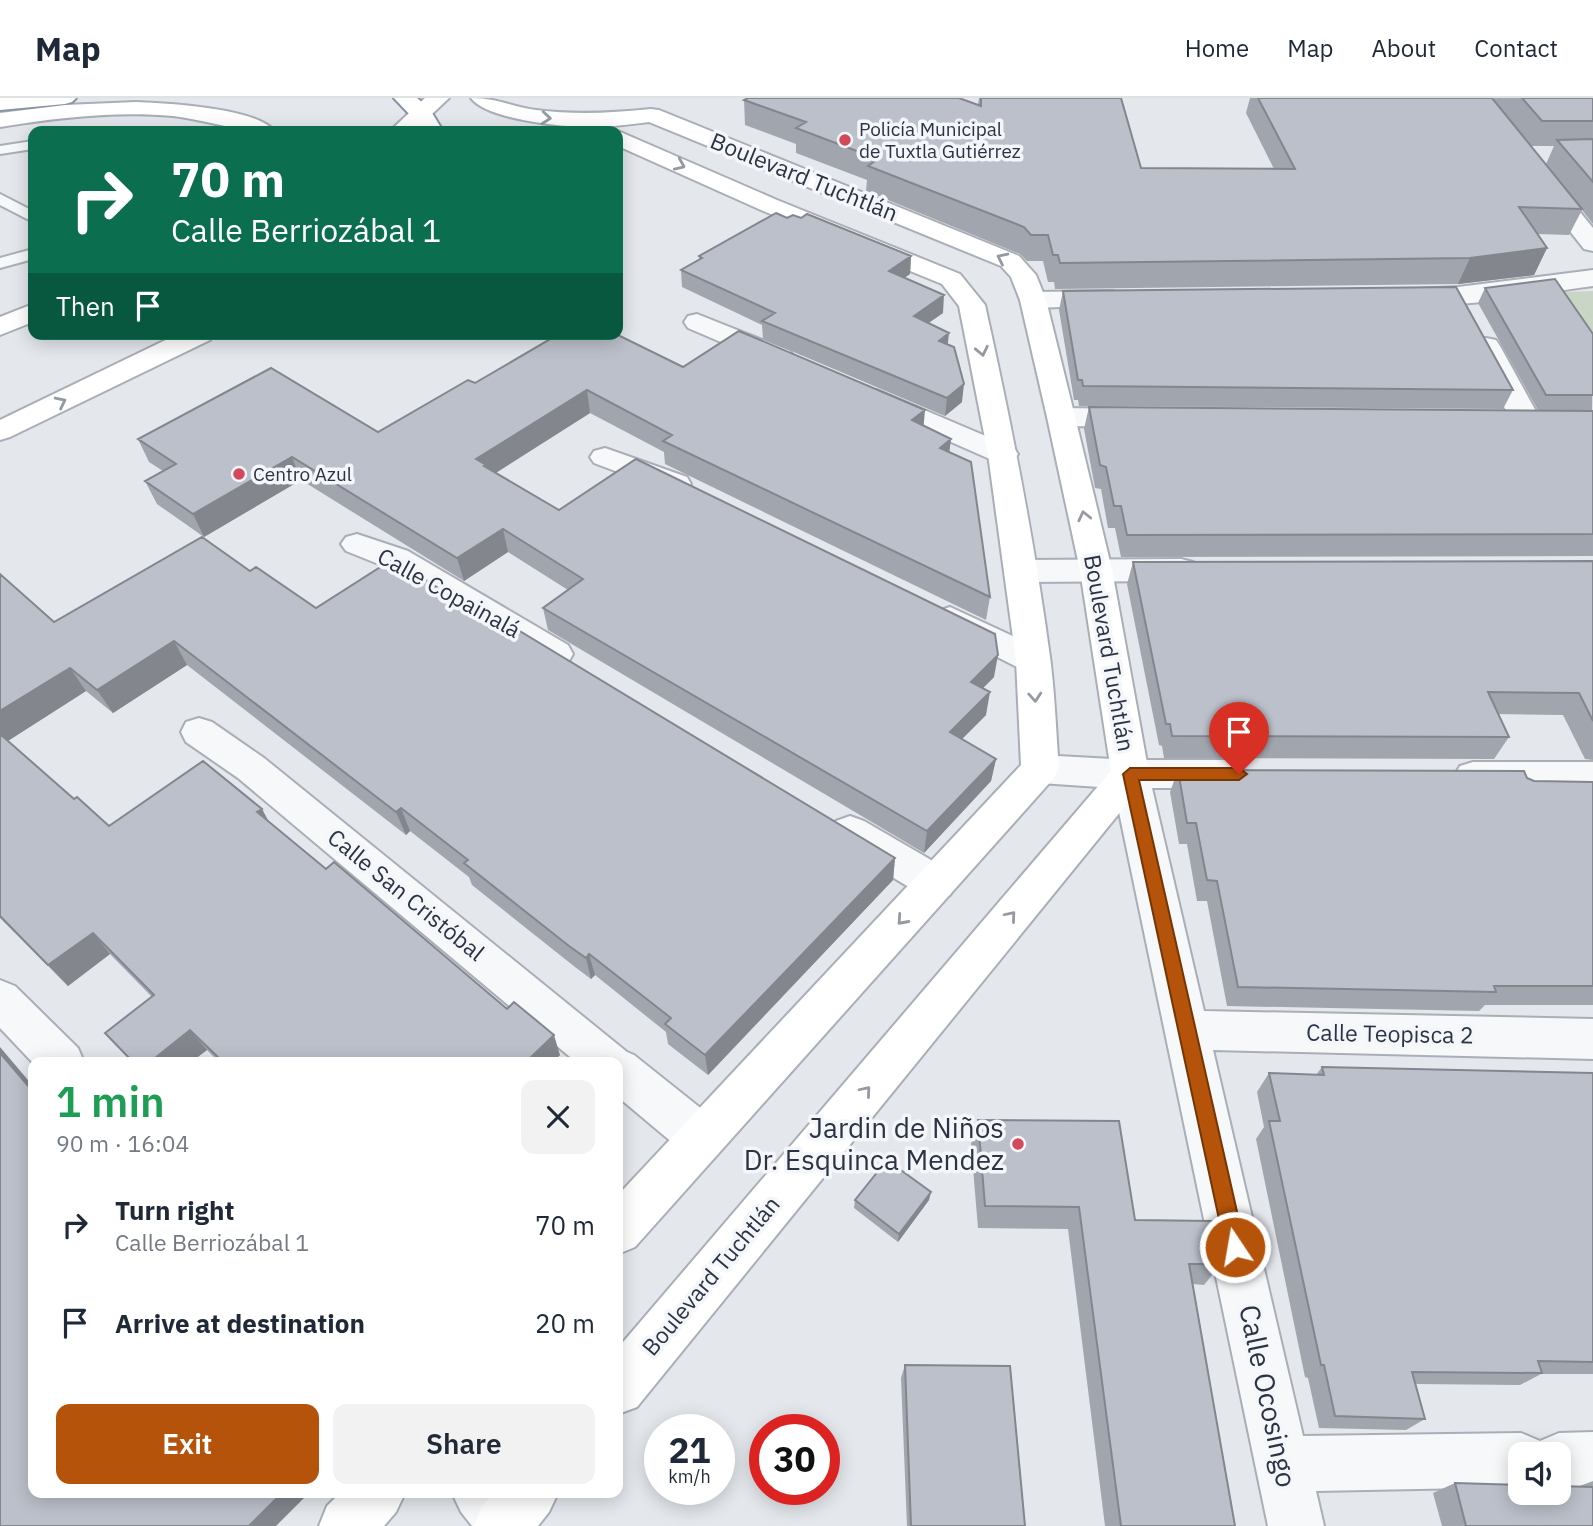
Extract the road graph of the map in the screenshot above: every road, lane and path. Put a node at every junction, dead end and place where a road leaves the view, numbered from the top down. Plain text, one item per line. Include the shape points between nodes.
1 (65, 98) edge
2 (438, 98) edge
3 (482, 98) edge
4 (1476, 98) edge
5 (0, 104) edge
6 (662, 109) junction
7 (419, 114) edge
8 (0, 120) edge
9 (257, 126) edge
10 (623, 128) edge
11 (623, 140) edge
12 (28, 146) edge
13 (0, 150) edge
14 (1555, 155) edge
15 (1522, 156) junction
16 (813, 180) junction
17 (0, 199) edge
18 (769, 205) junction
19 (28, 214) edge
20 (1593, 244) edge
21 (28, 255) edge
22 (0, 263) edge
23 (1593, 278) edge
24 (1458, 295) junction
25 (1389, 296) edge
26 (1141, 298) edge
27 (1034, 300) junction
28 (28, 314) edge
29 (697, 322) dead end
30 (0, 327) edge
31 (188, 340) edge
32 (805, 368) edge
33 (855, 389) edge
34 (1061, 417) junction
35 (1171, 418) edge
36 (1527, 422) edge
37 (0, 432) edge
38 (1003, 454) junction
39 (606, 457) dead end
40 (704, 498) edge
41 (357, 544) dead end
42 (1096, 570) junction
43 (1207, 570) edge
44 (1021, 571) junction
45 (923, 606) edge
46 (1033, 660) junction
47 (588, 674) edge
48 (199, 732) dead end
49 (1040, 769) junction
50 (1130, 774) junction
51 (1266, 775) edge
52 (1443, 776) edge
53 (1593, 776) edge
54 (828, 818) edge
55 (936, 883) junction
56 (0, 999) edge
57 (1187, 1030) junction
58 (1593, 1038) edge
59 (57, 1057) edge
60 (604, 1057) edge
61 (623, 1073) edge
62 (702, 1138) junction
63 (623, 1225) edge
64 (623, 1382) edge
65 (1593, 1459) edge
66 (1508, 1460) edge
67 (1571, 1460) edge
68 (1283, 1464) junction
69 (372, 1498) edge
70 (347, 1526) edge
71 (1296, 1526) edge

1 - 5 main road
2 - 7 main road
3 -> 6 main road via 531,116 594,121
4 - 15 street
6 - 10 main road
6 - 16 main road, Boulevard Tuchtlán
8 - 9 main road via 171,100 199,102
11 -> 18 main road, Boulevard Tuchtlán
12 - 13 lane
14 - 15 street
15 - 20 street
16 - 18 main road
27 -> 16 main road, Boulevard Tuchtlán via 1023,275 1010,261
17 - 19 lane
18 -> 38 main road, Boulevard Tuchtlán via 951,279 972,305
21 - 22 lane
23 - 24 street
24 - 25 street
24 - 36 street
26 - 27 street
27 - 34 main road, Boulevard Tuchtlán
28 - 30 main road
29 - 32 street
37 -> 31 main road
33 - 38 street
34 - 35 street
42 -> 34 main road, Boulevard Tuchtlán
38 - 44 main road, Boulevard Tuchtlán
39 - 40 street via 656,474
41 - 47 street, Calle Copainalá via 397,559
42 - 43 street
42 - 44 street
42 - 50 main road, Boulevard Tuchtlán
44 - 46 main road, Boulevard Tuchtlán
45 - 46 street
46 -> 49 main road, Boulevard Tuchtlán
48 - 60 street, Calle San Cristóbal via 251,768
49 - 50 street
49 - 55 main road
50 - 51 street
50 - 57 street, Calle Ocosingo
64 -> 50 main road, Boulevard Tuchtlán
52 - 53 street
54 - 55 street
55 -> 62 main road
56 - 59 street
57 - 58 street, Calle Teopisca 2
57 - 68 street, Calle Ocosingo
61 - 62 street
62 - 63 main road
65 - 67 street
66 - 68 street
68 - 71 street, Calle Ocosingo
69 - 70 main road

